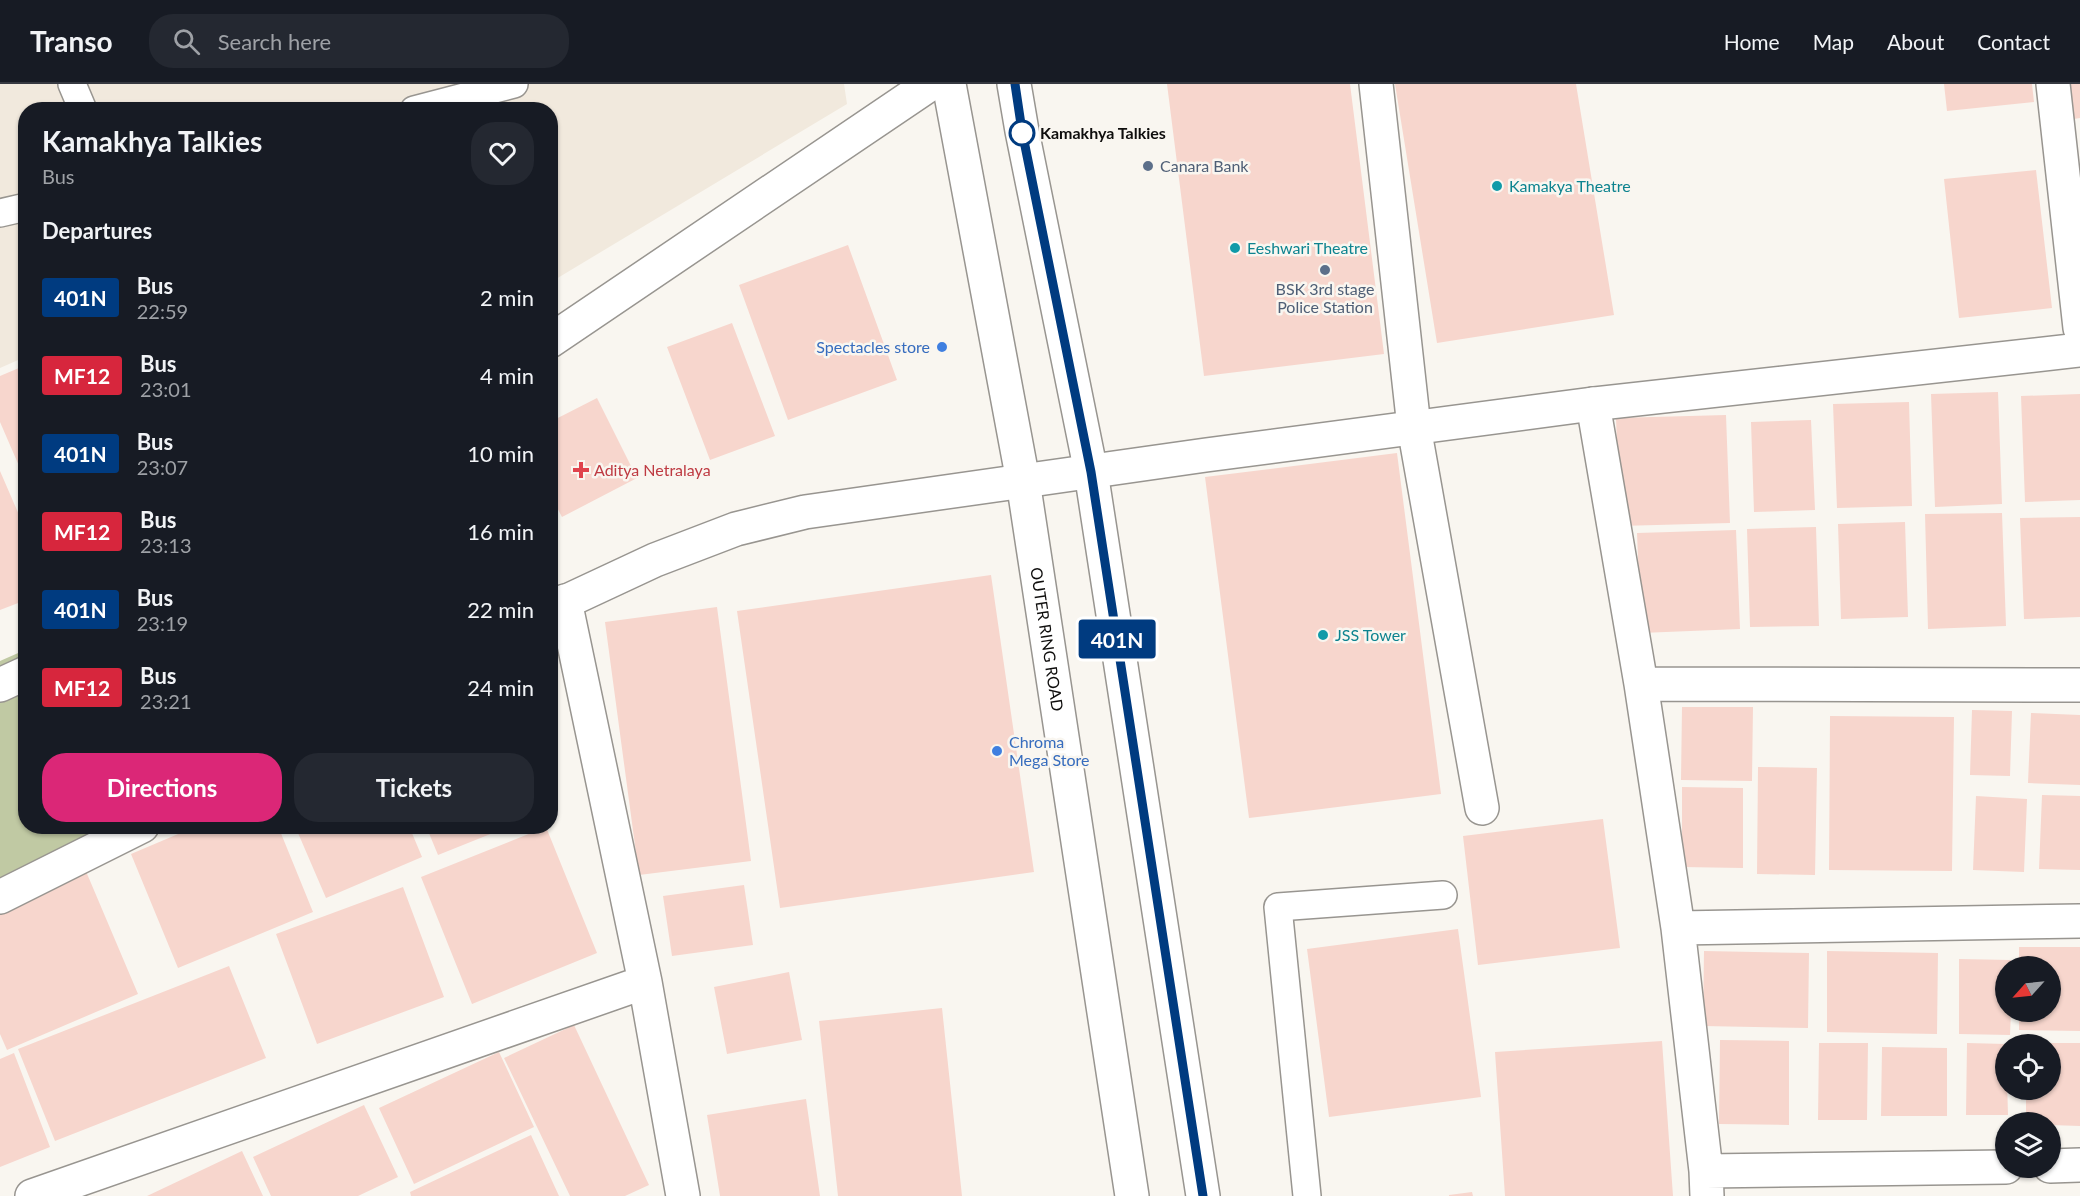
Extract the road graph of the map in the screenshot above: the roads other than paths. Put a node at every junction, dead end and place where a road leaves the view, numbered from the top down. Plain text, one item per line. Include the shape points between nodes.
1 (72, 84) edge
2 (514, 84) edge
3 (930, 84) edge
4 (949, 84) edge
5 (1014, 84) edge
6 (1376, 84) edge
7 (2053, 84) edge
8 (80, 102) edge
9 (445, 102) edge
10 (18, 209) edge
11 (0, 213) edge
12 (2080, 328) edge
13 (558, 336) edge
14 (2080, 350) edge
15 (1593, 404) junction
16 (1414, 427) junction
17 (1091, 472) junction
18 (1023, 481) junction
19 (558, 605) edge
20 (18, 677) edge
21 (1641, 684) junction
22 (0, 685) edge
23 (2080, 685) edge
24 (1482, 808) dead end
25 (126, 834) edge
26 (1443, 894) dead end
27 (0, 897) edge
28 (2080, 921) edge
29 (1678, 928) junction
30 (645, 982) junction
31 (2080, 1165) edge
32 (2061, 1166) edge
33 (1995, 1168) edge
34 (1707, 1184) edge
35 (32, 1196) edge
36 (683, 1196) edge
37 (1132, 1196) edge
38 (1203, 1196) edge
39 (1307, 1196) edge

1 - 8 lane
2 - 9 lane
3 - 13 main road
4 - 18 main road, OUTER RING ROAD
5 - 17 main road
6 - 16 main road
7 - 12 main road
10 - 11 lane
14 - 15 main road
15 - 16 main road
15 - 21 main road
16 - 17 main road
16 - 24 main road
17 - 18 main road
17 - 38 main road
18 - 19 main road via 805,512 736,529 655,560
18 - 37 main road, OUTER RING ROAD
19 - 30 main road
20 - 22 main road
21 - 23 main road
21 - 29 main road
25 - 27 main road
26 - 39 lane via 1278,907
28 - 29 main road
29 - 34 main road
30 - 35 main road
30 - 36 main road
31 - 32 main road
33 - 34 main road

